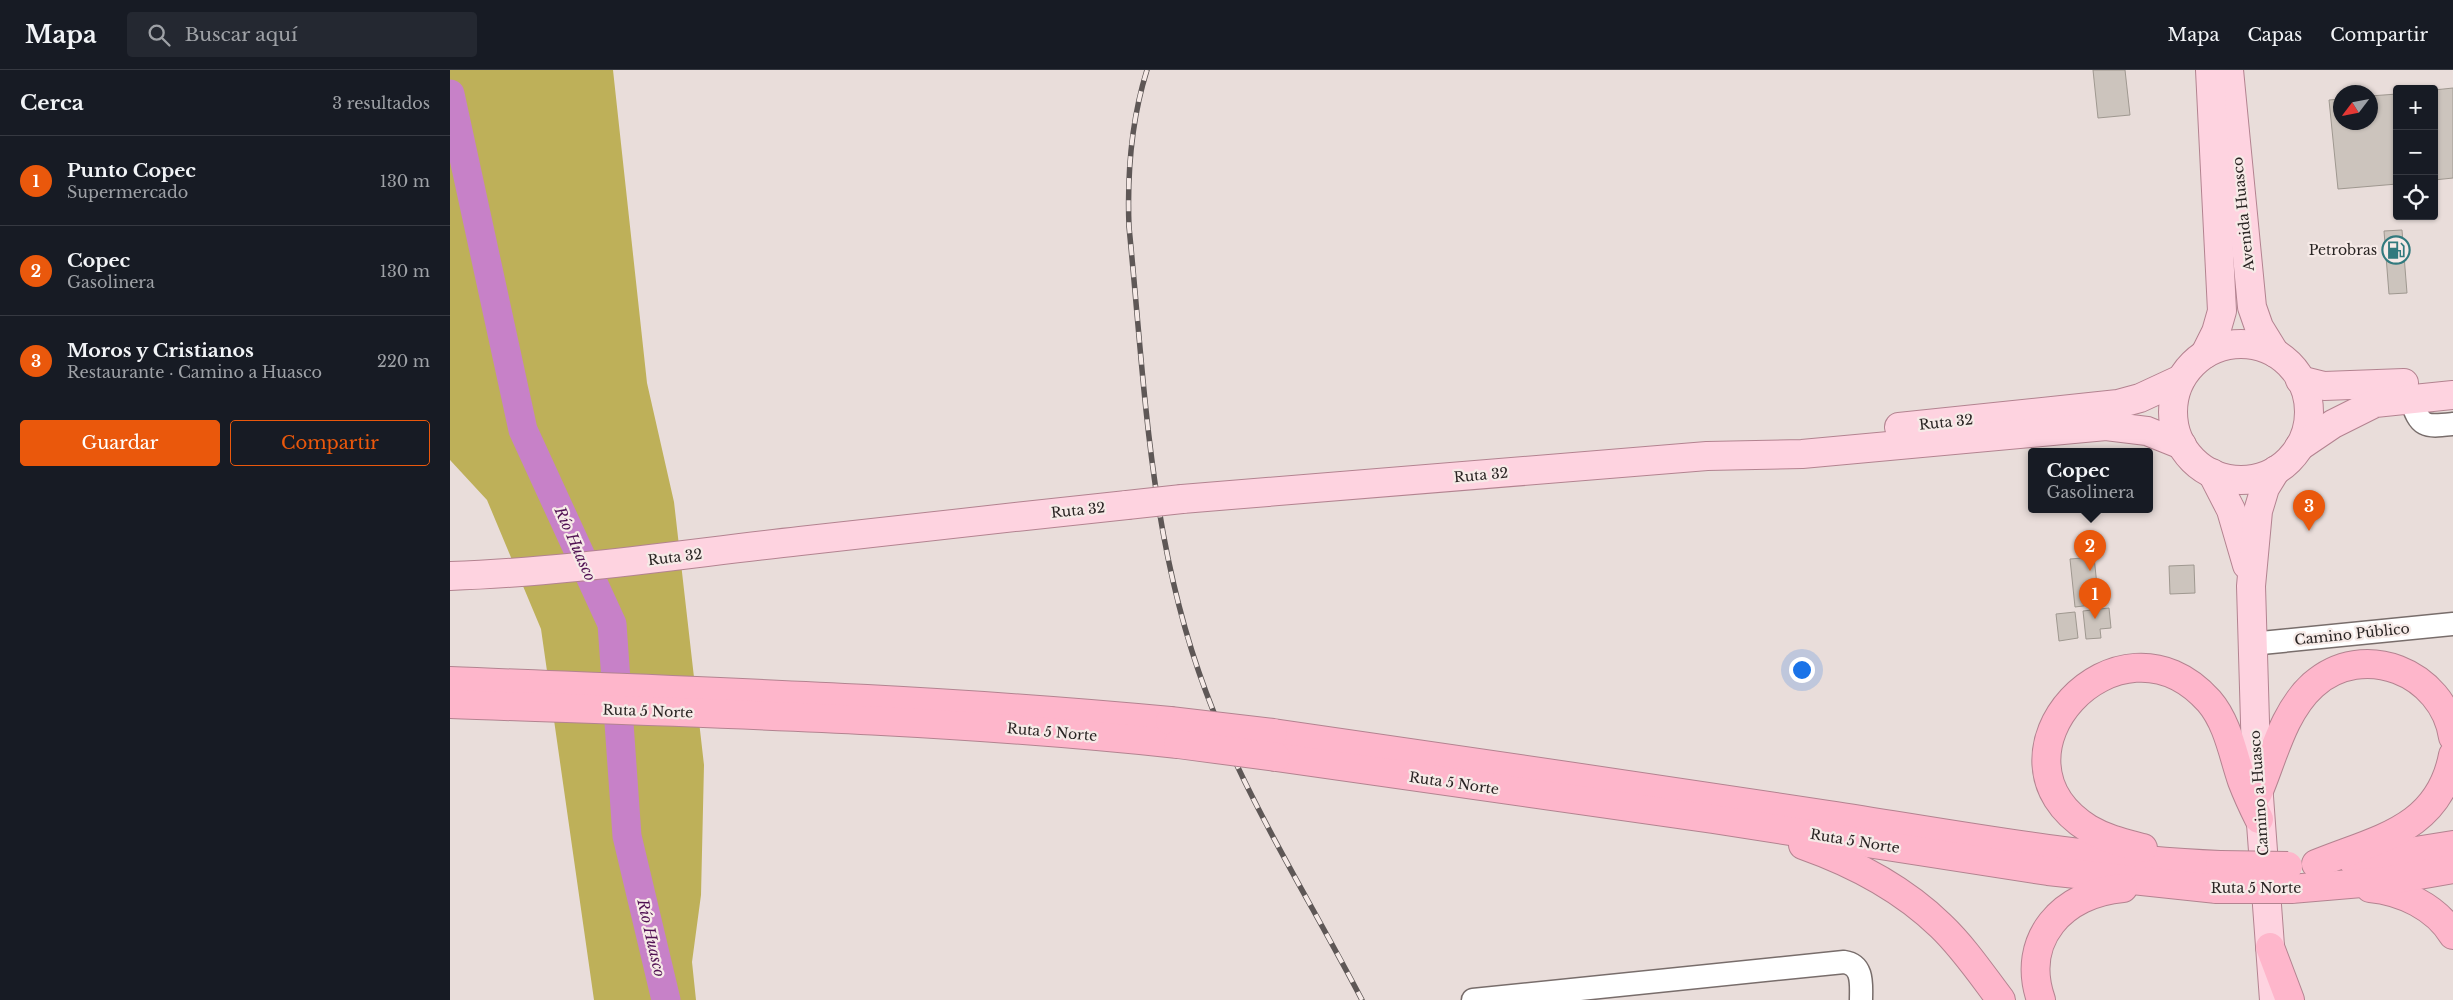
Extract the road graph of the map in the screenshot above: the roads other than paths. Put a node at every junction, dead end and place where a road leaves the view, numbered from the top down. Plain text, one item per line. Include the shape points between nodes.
1 (2210, 70) edge
2 (2229, 70) edge
3 (2275, 353) junction
4 (2205, 354) junction
5 (2181, 379) junction
6 (2300, 380) junction
7 (2447, 385) edge
8 (2412, 399) junction
9 (2453, 424) edge
10 (2182, 445) junction
11 (2299, 447) junction
12 (1707, 456) junction
13 (2276, 470) junction
14 (2212, 473) junction
15 (450, 576) edge
16 (2251, 586) junction
17 (2453, 624) edge
18 (2251, 644) junction
19 (450, 681) edge
20 (450, 704) edge
21 (858, 708) junction
22 (2453, 737) edge
23 (1274, 745) junction
24 (2453, 755) edge
25 (2259, 806) junction
26 (1713, 819) junction
27 (2453, 845) edge
28 (2316, 864) junction
29 (2453, 869) edge
30 (2211, 873) junction
31 (2290, 878) junction
32 (2167, 885) junction
33 (2339, 886) junction
34 (2453, 935) edge
35 (2276, 997) edge
36 (1473, 1000) edge
37 (1862, 1000) edge
38 (2001, 1000) edge
39 (2041, 1000) edge

1 - 4 main road, Avenida Huasco via 2222,311
2 - 3 main road, Avenida Huasco via 2252,307 2259,327
3 - 4 main road via 2240,343
3 - 6 main road via 2286,361
4 - 5 main road
5 - 10 main road via 2173,405 2176,432
5 - 12 main road, Ruta 32 via 2140,398 2101,407 1805,437
6 - 7 main road via 2342,387
6 - 11 main road via 2309,413
7 - 8 main road via 2418,387
8 - 9 street via 2422,423 2430,426
8 - 11 main road via 2375,403 2333,424
10 - 12 main road, Ruta 32 via 2147,431 2106,426 1802,454
10 - 14 main road via 2195,461
11 - 13 main road
12 - 15 main road, Ruta 32, bridge via 1182,499 647,561
13 - 14 main road via 2251,479 2224,478
13 - 16 main road, Camino a Huasco via 2265,488 2258,511
14 - 16 main road, Camino a Huasco via 2234,517
16 - 18 main road, Camino a Huasco
17 - 18 street, Camino Público
18 - 25 main road, Camino a Huasco
19 - 21 highway, Ruta 5 Norte
20 - 21 highway, Ruta 5 Norte
21 - 23 highway, Ruta 5 Norte, bridge via 1028,708 1174,733
22 - 25 highway via 2442,705 2414,677 2389,666 2349,666 2324,677 2304,695 2288,721
23 - 26 highway, Ruta 5 Norte
23 - 30 highway, Ruta 5 Norte via 1604,780
24 - 28 highway via 2442,791 2418,820 2396,834
25 - 30 highway via 2242,781 2223,726 2210,703 2178,677 2155,670 2115,672 2090,682 2072,697 2051,736 2048,753 2048,772 2059,800 2077,820 2103,836
25 - 35 main road, Camino a Huasco
26 - 32 highway, Ruta 5 Norte via 2048,871
26 - 38 highway via 1827,853 1890,885 1942,927
27 - 28 highway, Ruta 5 Norte via 2394,856
28 - 31 highway, Ruta 5 Norte
29 - 33 highway, Ruta 5 Norte
30 - 31 highway, Ruta 5 Norte, bridge
30 - 32 highway, Ruta 5 Norte
31 - 33 highway, Ruta 5 Norte
32 - 39 highway via 2099,892 2076,901 2057,916 2043,937 2036,961
33 - 34 highway via 2383,890 2408,898 2431,912
36 - 37 street via 1844,962 1856,967

